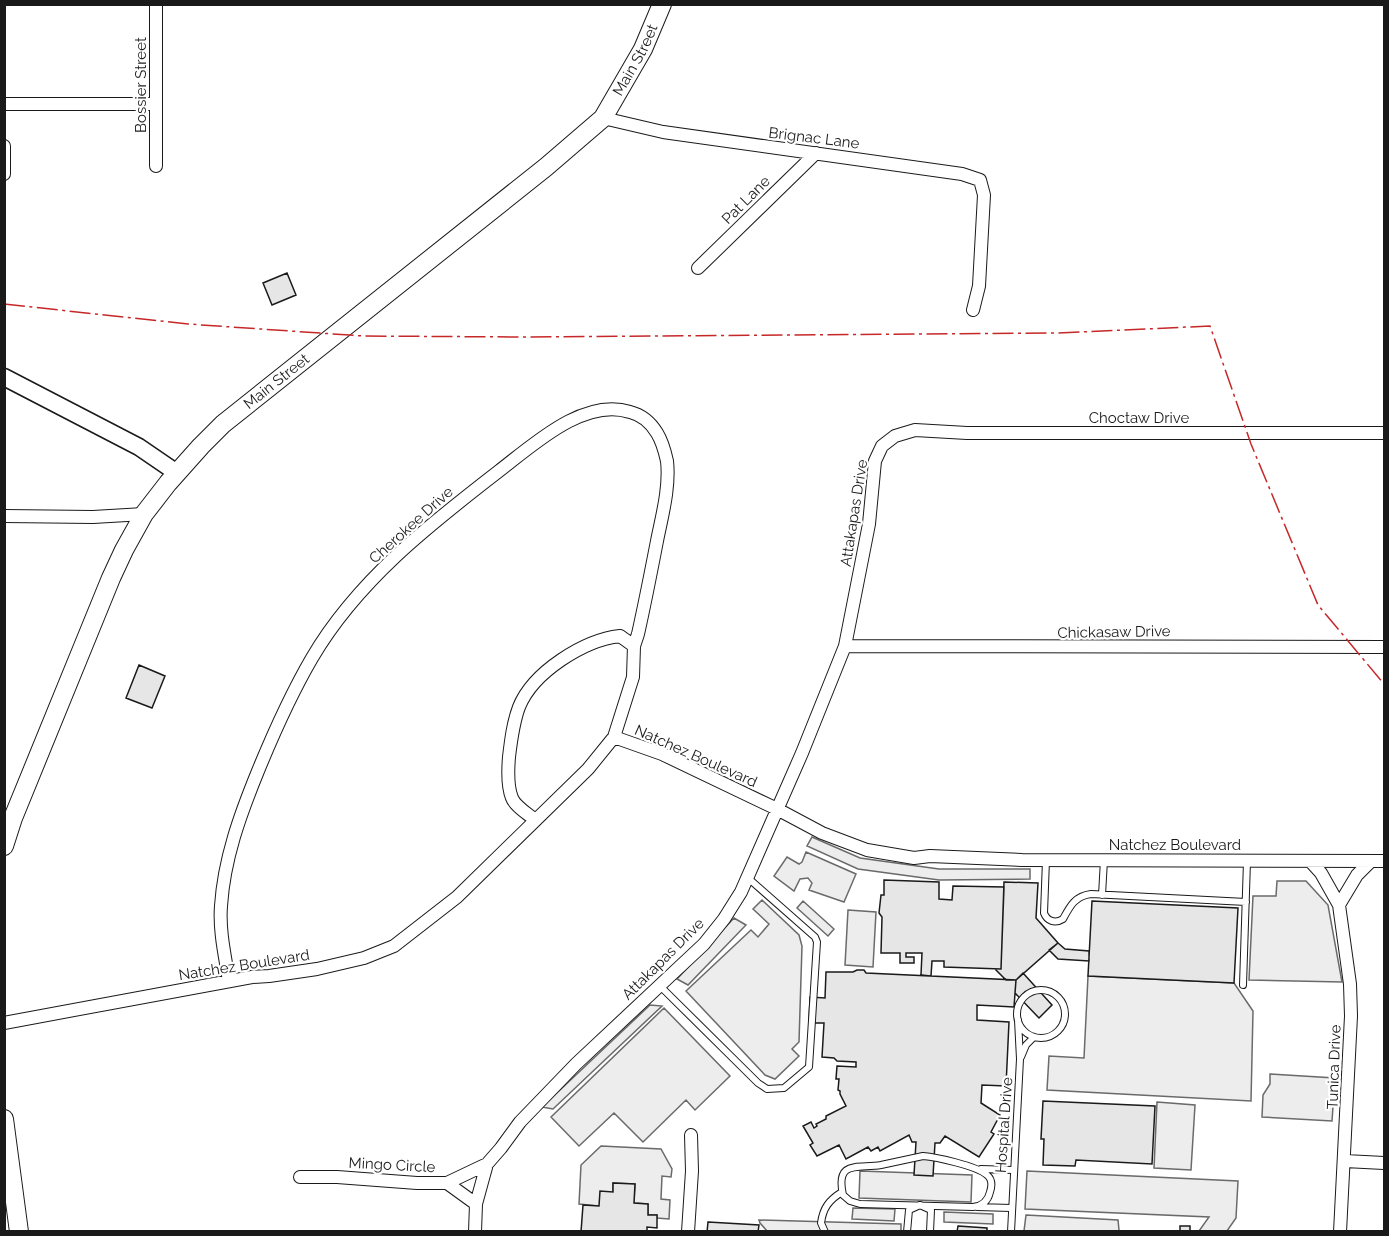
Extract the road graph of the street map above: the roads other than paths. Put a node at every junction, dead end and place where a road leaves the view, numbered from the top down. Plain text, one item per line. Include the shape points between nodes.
1 (156, 4) edge
2 (662, 4) edge
3 (4, 104) edge
4 (156, 104) junction
5 (603, 118) junction
6 (4, 146) edge
7 (816, 153) junction
8 (156, 166) dead end
9 (4, 174) edge
10 (698, 268) dead end
11 (973, 310) dead end
12 (4, 377) edge
13 (1384, 433) edge
14 (895, 436) joint
15 (177, 473) junction
16 (144, 514) junction
17 (4, 516) edge
18 (634, 646) junction
19 (844, 646) junction
20 (1384, 647) edge
21 (614, 737) junction
22 (777, 809) junction
23 (535, 820) junction
24 (4, 846) edge
25 (1046, 860) junction
26 (1104, 860) junction
27 (1247, 860) junction
28 (1384, 861) edge
29 (1311, 862) junction
30 (1370, 862) junction
31 (748, 877) junction
32 (1102, 895) junction
33 (1246, 903) junction
34 (1339, 905) junction
35 (229, 981) junction
36 (1243, 985) dead end
37 (659, 986) junction
38 (1018, 1020) junction
39 (4, 1023) edge
40 (1034, 1037) junction
41 (1020, 1059) junction
42 (4, 1119) edge
43 (691, 1135) dead end
44 (1345, 1161) junction
45 (1384, 1163) edge
46 (487, 1164) junction
47 (975, 1169) junction
48 (1013, 1170) junction
49 (300, 1177) dead end
50 (447, 1183) junction
51 (842, 1191) junction
52 (476, 1204) junction
53 (920, 1205) junction
54 (973, 1207) junction
55 (1011, 1208) junction
56 (19, 1232) edge
57 (475, 1232) edge
58 (688, 1232) edge
59 (825, 1232) edge
60 (908, 1232) edge
61 (930, 1232) edge
62 (1011, 1232) edge
63 (1340, 1232) edge

1 - 4 street, Bossier Street
2 - 5 main road, Main Street via 643,49
3 - 4 street
4 - 8 street, Bossier Street
5 - 7 street, Brignac Lane via 663,132
5 - 15 main road, Main Street via 223,424
6 - 9 street
7 - 10 street, Pat Lane
7 - 11 street, Brignac Lane via 980,180 984,195 979,286
12 - 15 street via 138,447
13 - 14 street, Choctaw Drive via 915,430
14 - 19 street, Attakapas Drive via 882,446 875,460 869,524
15 - 16 main road, Main Street
16 - 17 street
16 - 24 main road, Main Street via 111,578
18 - 21 street, Cherokee Drive via 633,677
18 - 23 street via 620,636 604,638 562,659 538,679 519,706 508,768 512,799
18 - 35 street, Cherokee Drive via 664,509 667,462 657,432 647,420 617,408 601,409 571,420 543,437 418,536 331,629 288,702 231,845 221,908
19 - 20 street, Chickasaw Drive
19 - 22 street, Attakapas Drive
21 - 22 street, Natchez Boulevard via 662,754
21 - 23 street, Natchez Boulevard
22 - 25 street, Natchez Boulevard via 822,833 867,850 914,858
22 - 31 street, Attakapas Drive
23 - 35 street, Natchez Boulevard via 457,897 393,946 364,958 317,969
25 - 26 street, Natchez Boulevard
25 - 32 lane via 1044,913 1049,920 1059,922 1077,898
26 - 27 street, Natchez Boulevard
26 - 32 lane
27 - 29 street, Natchez Boulevard
27 - 33 lane
28 - 30 street, Natchez Boulevard
29 - 30 street, Natchez Boulevard
29 - 34 street, Tunica Drive
30 - 34 street via 1356,875
31 - 37 street, Attakapas Drive via 704,944
31 - 37 lane via 815,937 809,1067 784,1089 767,1089
32 - 33 lane
33 - 36 lane
34 - 44 street, Tunica Drive via 1351,1016
35 - 39 street, Natchez Boulevard
37 - 46 street, Attakapas Drive via 531,1110
38 - 40 lane via 1021,1028
38 - 40 lane, Hospital Drive via 1019,1005 1029,993 1045,990 1059,997 1066,1012 1062,1027 1050,1037
38 - 41 lane, Hospital Drive
40 - 41 lane
41 - 48 lane, Hospital Drive
42 - 56 main road
43 - 58 street
44 - 45 street
44 - 63 street, Tunica Drive
46 - 50 street
46 - 52 street, Attakapas Drive
47 - 48 lane
47 - 51 lane via 922,1156 859,1165 846,1171
47 - 54 lane via 989,1177 991,1191 984,1203
48 - 55 lane, Hospital Drive
49 - 50 street, Mingo Circle
50 - 52 street, Mingo Circle
51 - 53 lane via 850,1201 860,1203
51 - 59 lane via 825,1206 821,1223
52 - 57 street, Attakapas Drive
53 - 54 lane
53 - 60 lane via 909,1210
53 - 61 lane via 931,1210
54 - 55 lane
55 - 62 lane, Hospital Drive

